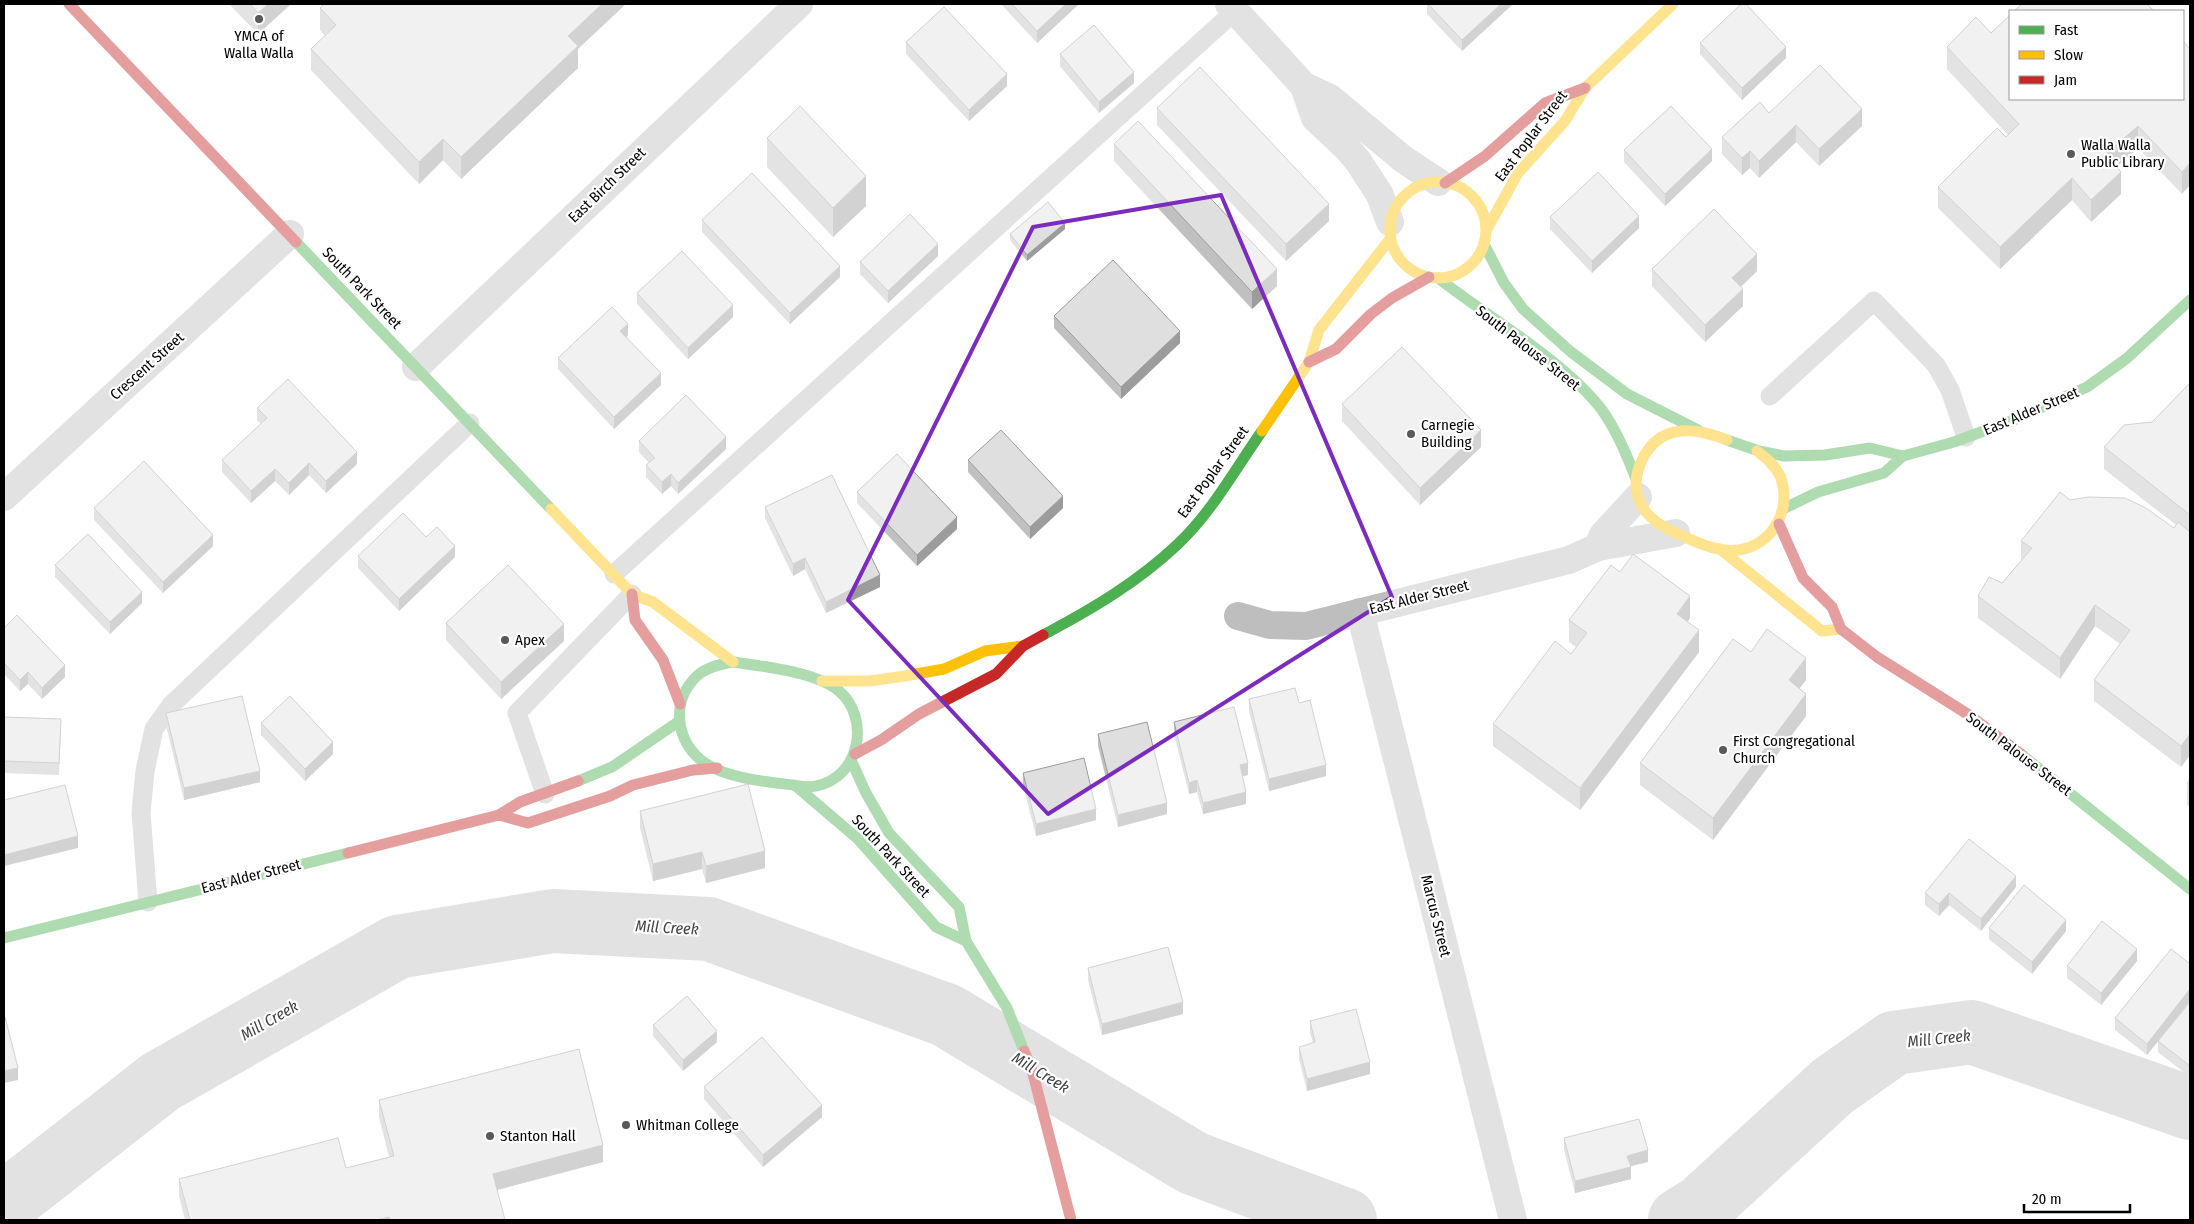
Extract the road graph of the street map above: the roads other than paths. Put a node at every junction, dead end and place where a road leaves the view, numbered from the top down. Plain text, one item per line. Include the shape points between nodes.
1 (69, 4) edge
2 (799, 4) edge
3 (1673, 4) edge
4 (1232, 7) edge
5 (1304, 86) junction
6 (1585, 88) junction
7 (1442, 182) junction
8 (1487, 229) junction
9 (1390, 230) junction
10 (290, 234) junction
11 (1484, 244) junction
12 (1434, 278) junction
13 (2190, 300) edge
14 (1309, 362) junction
15 (416, 367) junction
16 (1770, 396) dead end
17 (470, 423) junction
18 (1698, 430) junction
19 (1966, 438) junction
20 (1757, 451) junction
21 (1903, 456) junction
22 (1637, 488) junction
23 (4, 497) edge
24 (1784, 508) junction
25 (1779, 524) junction
26 (1676, 534) junction
27 (1598, 548) junction
28 (1720, 549) junction
29 (614, 574) junction
30 (632, 594) junction
31 (1360, 612) junction
32 (1238, 616) dead end
33 (1841, 629) junction
34 (1023, 646) junction
35 (733, 662) junction
36 (822, 681) junction
37 (680, 704) junction
38 (678, 722) junction
39 (853, 757) junction
40 (717, 768) junction
41 (796, 786) junction
42 (545, 794) junction
43 (499, 815) junction
44 (2190, 889) edge
45 (148, 902) junction
46 (4, 938) edge
47 (966, 941) junction
48 (1071, 1220) edge
49 (1513, 1220) edge

1 - 10 main road, South Park Street
2 - 15 street, East Birch Street
3 - 6 main road, East Poplar Street
4 - 5 street
4 - 29 lane
5 - 7 street via 1330,98 1403,159
5 - 9 street via 1315,118 1358,161 1380,195
6 - 7 main road, East Poplar Street via 1545,103 1485,156
6 - 8 main road, East Poplar Street via 1565,121 1518,173
7 - 8 main road via 1466,190 1477,201
7 - 9 main road via 1421,184 1406,193 1396,206
8 - 11 main road
9 - 12 main road via 1396,254 1407,267 1422,276
9 - 14 main road, East Poplar Street via 1319,330
10 - 15 main road, South Park Street
10 - 23 street, Crescent Street
11 - 12 main road via 1478,258 1467,269 1453,276
11 - 18 main road, South Palouse Street via 1493,264 1523,309 1572,352 1627,394
12 - 14 main road, East Poplar Street via 1392,298 1336,349
12 - 22 main road, South Palouse Street via 1512,331 1582,388 1606,415 1623,444
13 - 19 main road, East Alder Street via 2126,359 2087,388
14 - 34 main road, East Poplar Street via 1210,506 1179,543 1127,587
15 - 17 main road, South Park Street
16 - 19 lane via 1874,301 1936,365 1950,390
17 - 29 main road, South Park Street
17 - 45 lane via 171,705 154,730 145,771 141,813
18 - 20 main road
18 - 22 main road via 1666,435 1650,446 1640,461
19 - 21 main road, East Alder Street
20 - 21 main road via 1805,456 1872,448
20 - 24 main road via 1771,461 1780,475 1785,491
21 - 24 main road, East Alder Street via 1884,473 1818,492
22 - 26 main road via 1646,514
22 - 27 street via 1603,535
24 - 25 main road
25 - 28 main road via 1754,546 1738,550
25 - 33 main road, South Palouse Street via 1803,578 1832,607
26 - 27 street, East Alder Street
26 - 28 main road
27 - 31 street, East Alder Street via 1568,560
28 - 33 main road via 1822,631
29 - 30 main road, South Park Street
30 - 35 main road, South Park Street via 653,602
30 - 37 main road via 635,620 663,660
30 - 42 lane via 517,713
31 - 32 street, East Alder Street via 1306,626 1270,625
31 - 49 street, Marcus Street
33 - 44 main road, South Palouse Street via 1890,666 2004,740
34 - 36 main road, East Poplar Street via 985,651 944,669 905,676 869,681
34 - 39 main road, East Poplar Street via 996,674 918,714
35 - 36 main road
35 - 37 main road via 715,665 699,674 687,688
36 - 39 main road via 838,689 850,702 857,719 859,737
37 - 38 main road
38 - 40 main road via 683,739 693,754
38 - 42 main road, East Alder Street via 612,767
39 - 41 main road via 831,781 814,787
39 - 47 main road, South Park Street via 866,793 889,833 959,907
40 - 41 main road
40 - 43 main road, East Alder Street via 632,785 610,796 528,823
41 - 47 main road, South Park Street via 858,839 936,927
42 - 43 main road, East Alder Street via 520,802
43 - 45 main road, East Alder Street
45 - 46 main road, East Alder Street
47 - 48 main road, South Park Street via 1006,1008 1032,1070

